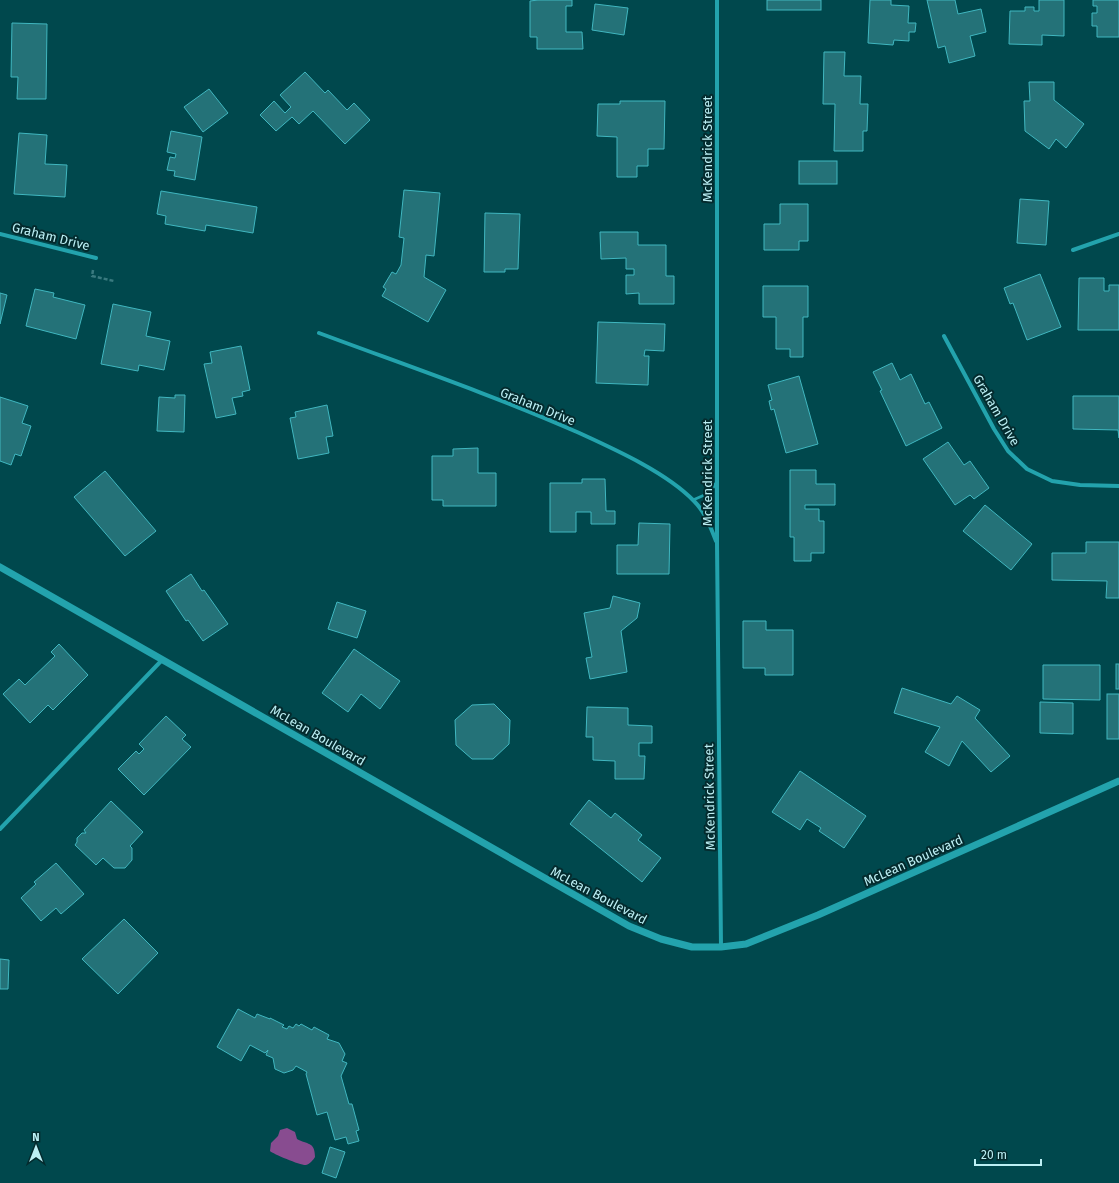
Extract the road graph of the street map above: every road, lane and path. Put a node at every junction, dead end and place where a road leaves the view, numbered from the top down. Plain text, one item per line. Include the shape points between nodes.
1 (717, 0) edge
2 (0, 234) edge
3 (1119, 234) edge
4 (1073, 250) dead end
5 (96, 258) joint
6 (114, 281) dead end
7 (319, 333) dead end
8 (944, 336) dead end
9 (717, 482) junction
10 (1119, 486) edge
11 (693, 500) junction
12 (717, 543) junction
13 (0, 567) edge
14 (163, 659) junction
15 (1119, 781) edge
16 (0, 829) edge
17 (721, 947) junction

1 - 9 street, McKendrick Street
2 - 5 street, Graham Drive
3 - 4 street
5 - 6 path via 92,276
7 - 11 street, Graham Drive via 541,416 612,448 672,484
8 - 10 street, Graham Drive via 994,429 1008,451 1027,469 1052,481 1080,486
9 - 11 lane via 709,493
9 - 12 street, McKendrick Street
11 - 12 street, Graham Drive via 702,510
12 - 17 street, McKendrick Street
13 - 14 street, McLean Boulevard
14 - 16 street
14 - 17 street, McLean Boulevard via 629,926 661,939 692,947
15 - 17 street, McLean Boulevard via 818,915 746,944

